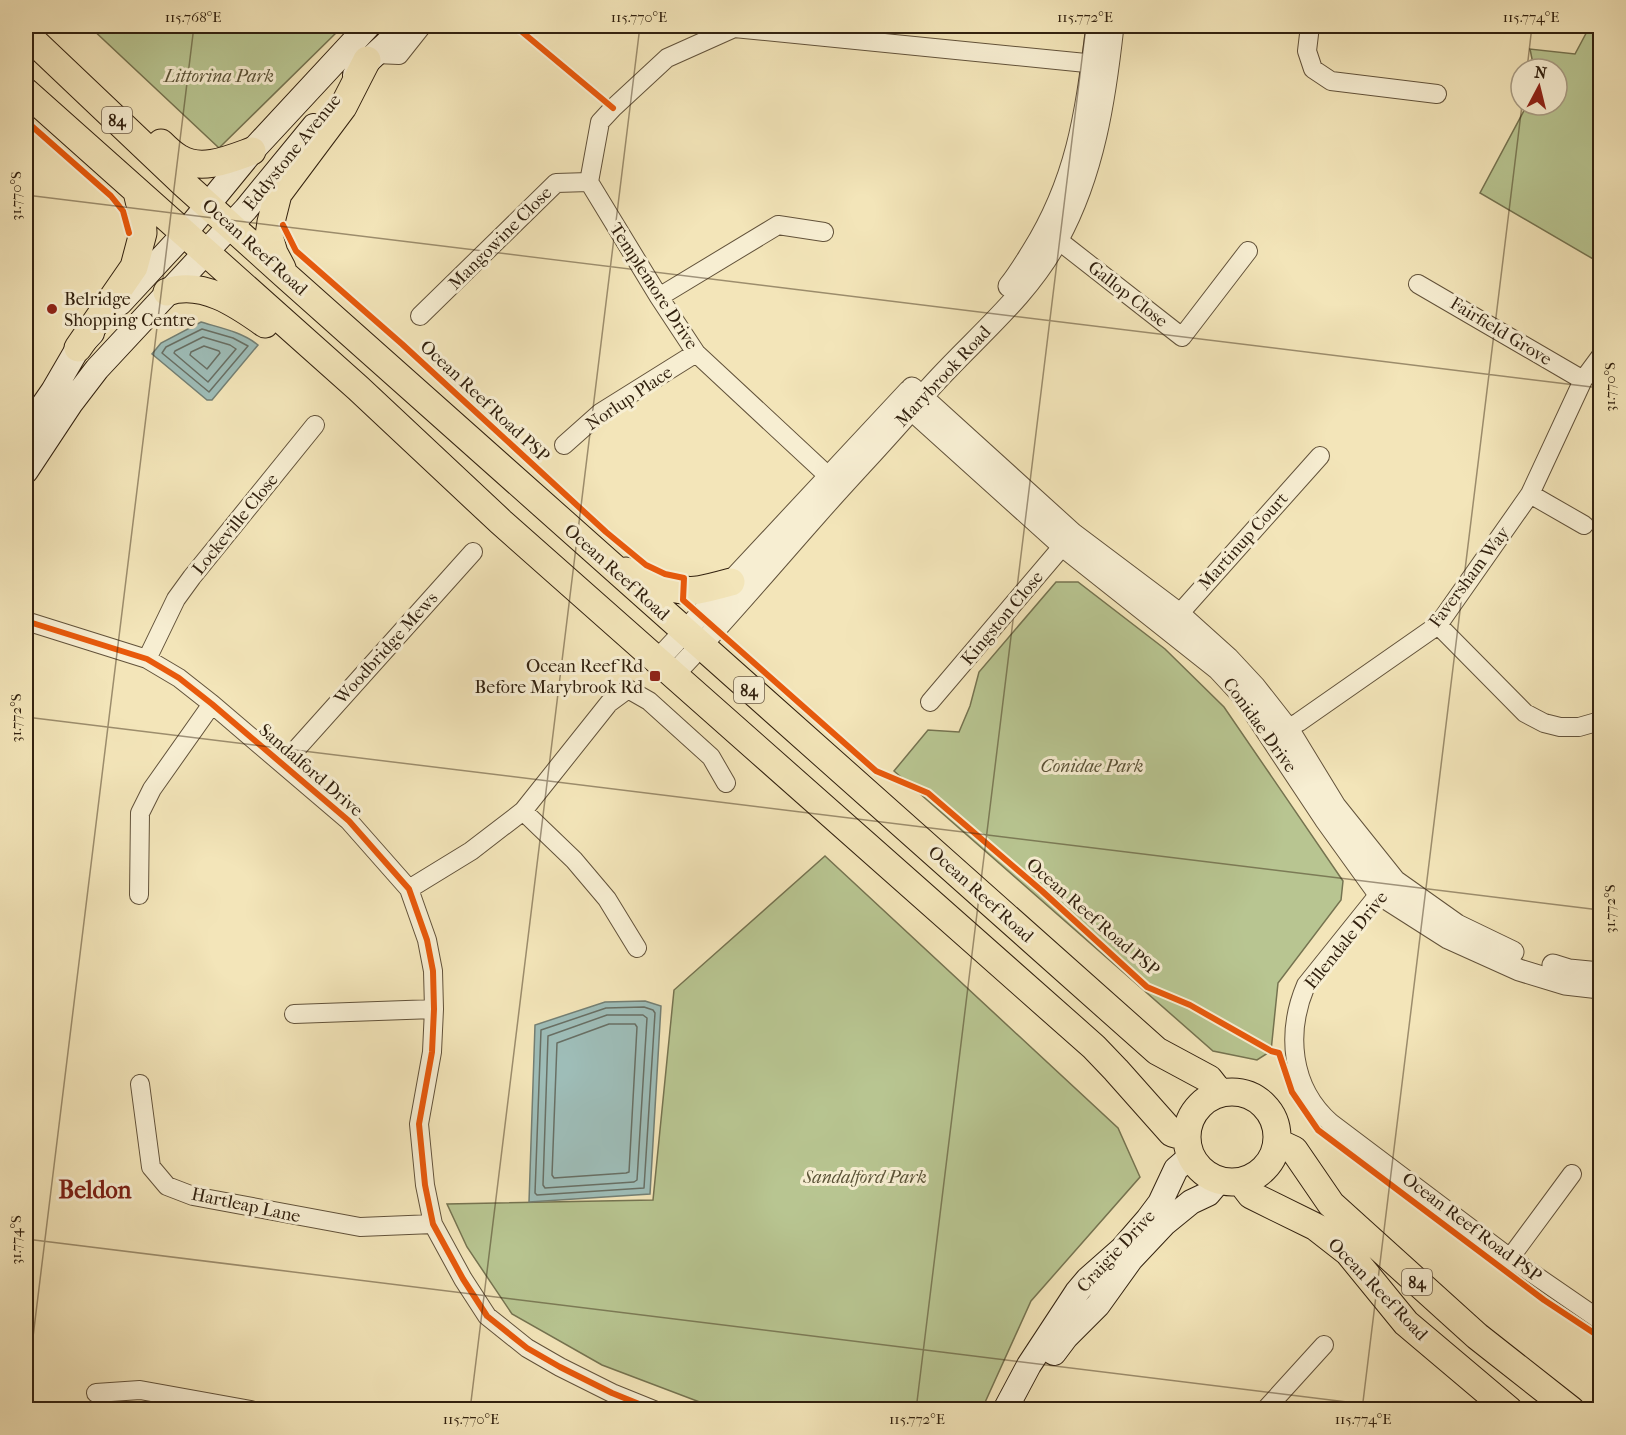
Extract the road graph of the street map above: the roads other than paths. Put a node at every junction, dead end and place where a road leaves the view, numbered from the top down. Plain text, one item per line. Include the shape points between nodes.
1 (368, 26) edge
2 (403, 26) edge
3 (422, 26) edge
4 (1097, 26) edge
5 (1113, 26) edge
6 (1310, 26) edge
7 (26, 27) edge
8 (734, 27) edge
9 (26, 34) edge
10 (372, 57) junction
11 (1100, 65) junction
12 (26, 92) edge
13 (1437, 94) dead end
14 (252, 151) junction
15 (589, 182) junction
16 (137, 192) junction
17 (209, 205) junction
18 (231, 225) junction
19 (824, 232) dead end
20 (184, 234) junction
21 (1051, 236) junction
22 (1248, 251) dead end
23 (205, 253) junction
24 (285, 275) junction
25 (1418, 284) dead end
26 (167, 292) junction
27 (658, 297) junction
28 (420, 316) dead end
29 (78, 348) junction
30 (696, 353) junction
31 (1600, 357) edge
32 (97, 369) junction
33 (1583, 380) junction
34 (358, 388) junction
35 (53, 391) junction
36 (912, 399) junction
37 (315, 425) dead end
38 (26, 430) edge
39 (564, 446) dead end
40 (1320, 456) dead end
41 (26, 471) edge
42 (835, 482) junction
43 (1530, 494) junction
44 (1584, 525) dead end
45 (1068, 540) junction
46 (473, 552) dead end
47 (610, 566) junction
48 (731, 582) junction
49 (1173, 620) junction
50 (26, 621) edge
51 (1438, 625) junction
52 (693, 639) junction
53 (147, 659) junction
54 (666, 667) junction
55 (930, 702) dead end
56 (212, 704) junction
57 (1600, 721) edge
58 (1280, 733) junction
59 (283, 764) junction
60 (726, 783) dead end
61 (523, 812) junction
62 (1387, 888) junction
63 (409, 889) junction
64 (139, 895) dead end
65 (637, 948) dead end
66 (1600, 973) edge
67 (1600, 988) edge
68 (434, 1009) junction
69 (294, 1014) dead end
70 (140, 1084) dead end
71 (1220, 1094) junction
72 (1277, 1142) junction
73 (1188, 1147) junction
74 (1572, 1174) dead end
75 (1230, 1181) junction
76 (433, 1224) junction
77 (1510, 1258) junction
78 (1600, 1320) edge
79 (1324, 1345) dead end
80 (96, 1393) dead end
81 (608, 1402) edge
82 (251, 1410) edge
83 (654, 1410) edge
84 (1005, 1410) edge
85 (1022, 1410) edge
86 (1265, 1410) edge
87 (1509, 1410) edge
88 (1571, 1410) edge

1 - 10 main road
1 - 14 main road, Eddystone Avenue
2 - 10 main road, Eddystone Avenue
3 - 10 street via 399,54
4 - 11 street, Marybrook Road
5 - 11 street, Marybrook Road
6 - 13 street via 1307,51 1313,69 1331,81
7 - 14 main road via 63,54 177,158 205,165
8 - 11 street
8 - 15 street via 667,58 613,108 600,122
9 - 17 main road, Ocean Reef Road / 84
10 - 18 main road, Eddystone Avenue
10 - 24 main road via 343,107 278,194 269,236
11 - 21 street, Marybrook Road via 1097,134 1076,199
12 - 16 main road, Ocean Reef Road / 84
14 - 17 main road, Eddystone Avenue
15 - 27 street, Templemore Drive
15 - 28 street, Mangowine Close via 556,183
16 - 20 main road, Ocean Reef Road / 84
16 - 29 main road via 143,233 134,267
17 - 18 main road, Ocean Reef Road / 84
17 - 20 main road, Eddystone Avenue
18 - 23 main road, Eddystone Avenue
18 - 24 main road, Ocean Reef Road / 84
19 - 27 street via 778,225
20 - 23 main road, Ocean Reef Road / 84
20 - 29 main road, Eddystone Avenue
21 - 22 street, Gallop Close via 1182,337
21 - 36 street, Marybrook Road via 1017,298
23 - 26 main road, Eddystone Avenue
23 - 34 main road, Ocean Reef Road / 84
24 - 47 main road, Ocean Reef Road / 84
25 - 33 street, Fairfield Grove
26 - 32 main road, Eddystone Avenue
26 - 34 main road via 180,288 201,290 244,309
27 - 30 street, Templemore Drive
29 - 35 main road, Eddystone Avenue
30 - 39 street, Norlup Place via 600,413
30 - 42 street, Templemore Drive
31 - 33 street, Faversham Way
32 - 35 main road via 73,389
32 - 41 main road, Eddystone Avenue
33 - 43 street, Faversham Way
34 - 54 main road, Ocean Reef Road / 84 via 501,522
35 - 38 main road, Eddystone Avenue
36 - 42 street, Marybrook Road
36 - 45 street, Conidae Drive
37 - 53 street, Lockeville Close via 176,599
40 - 49 street, Martinup Court
42 - 48 street, Marybrook Road
42 - 52 street, Marybrook Road
43 - 44 street
43 - 51 street, Faversham Way
45 - 49 street, Conidae Drive
45 - 55 street, Kingston Close
46 - 59 street, Woodbridge Mews
47 - 48 main road via 683,590
47 - 52 main road, Ocean Reef Road / 84
48 - 52 street, Marybrook Road
49 - 58 street, Conidae Drive
50 - 53 street, Sandalford Drive
51 - 57 street via 1525,713 1560,727
51 - 58 street, Faversham Way
52 - 54 street, Marybrook Road
52 - 71 main road, Ocean Reef Road / 84 via 1157,1051 1209,1079
53 - 56 street, Sandalford Drive
54 - 73 main road, Ocean Reef Road / 84 via 1094,1047
56 - 59 street, Sandalford Drive
56 - 64 street via 152,789 140,813
58 - 62 street, Conidae Drive via 1325,819
59 - 63 street, Sandalford Drive via 349,821
60 - 61 street via 711,757 649,701 628,689 609,703
61 - 63 street via 471,851
61 - 65 street via 574,860 607,899
62 - 66 street, Conidae Drive via 1529,959 1569,970
62 - 67 street, Conidae Drive via 1448,938 1519,970 1566,984
62 - 77 street, Ellendale Drive via 1306,985 1299,1001 1293,1048 1304,1086 1331,1123
63 - 68 street, Sandalford Drive via 429,951
68 - 69 street
68 - 76 street, Sandalford Drive via 432,1052 419,1124
70 - 76 street, Hartleap Lane via 151,1167 167,1186 193,1196 360,1227
71 - 72 main road via 1242,1093 1261,1103 1274,1120
71 - 73 main road via 1196,1110 1189,1123
72 - 75 main road via 1265,1168 1254,1177
72 - 88 main road, Ocean Reef Road / 84 via 1294,1150 1330,1204 1477,1336
73 - 75 main road, 84 via 1199,1169
73 - 84 main road, Craigie Drive via 1160,1203 1122,1249 1077,1292
74 - 77 street
75 - 85 main road, Craigie Drive via 1191,1202 1131,1259 1098,1305 1065,1337
75 - 87 main road, Ocean Reef Road / 84 via 1316,1227 1348,1252 1407,1323
76 - 81 street, Sandalford Drive via 488,1316 527,1348
77 - 78 street, Ellendale Drive
79 - 86 street
80 - 82 street via 140,1390
81 - 83 street, Sandalford Drive

